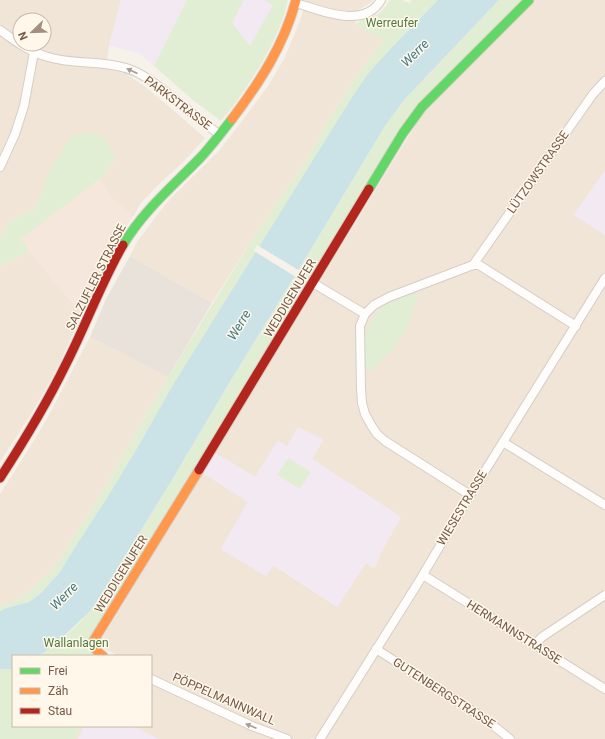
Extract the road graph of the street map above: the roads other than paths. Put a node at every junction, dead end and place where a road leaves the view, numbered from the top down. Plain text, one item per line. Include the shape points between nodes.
1 (381, 0) edge
2 (529, 0) edge
3 (296, 2) edge
4 (0, 30) edge
5 (12, 39) edge
6 (34, 52) joint
7 (605, 81) edge
8 (220, 135) junction
9 (0, 167) edge
10 (473, 265) junction
11 (605, 278) edge
12 (313, 283) junction
13 (365, 314) junction
14 (576, 326) junction
15 (503, 442) junction
16 (0, 478) edge
17 (470, 495) junction
18 (605, 505) edge
19 (423, 575) junction
20 (605, 595) edge
21 (534, 645) junction
22 (376, 649) junction
23 (102, 655) edge
24 (152, 679) edge
25 (605, 689) edge
26 (287, 739) edge
27 (320, 739) edge
28 (510, 739) edge

1 - 3 street via 368,13 347,16
2 - 12 street, WEDDIGENUFER via 422,107 403,133
3 - 8 street, SALZUFLER STRASSE via 290,23 271,63
4 - 5 street, PARKSTRASSE
8 -> 6 street, PARKSTRASSE via 154,83 130,69 47,57
6 - 9 street via 24,106
7 - 10 street, LÜTZOWSTRASSE via 593,94
8 - 16 street, SALZUFLER STRASSE via 154,203 127,238 49,398
10 - 13 street via 389,297 374,304
10 - 14 street via 479,265
11 - 14 street, WIESESTRASSE
12 - 13 street
12 - 23 street, WEDDIGENUFER via 94,640 95,650
13 - 17 street via 360,326 361,388 362,403 371,425 385,441
14 - 15 street, WIESESTRASSE
15 - 17 street, WIESESTRASSE
15 - 18 street
17 - 19 street, WIESESTRASSE
19 - 21 street, HERMANNSTRASSE
19 - 22 street, WIESESTRASSE
20 - 21 street
21 - 25 street, HERMANNSTRASSE
22 - 27 street, WIESESTRASSE
22 - 28 street, GUTENBERGSTRASSE via 477,714
26 -> 24 street, PÖPPELMANNWALL via 252,726

